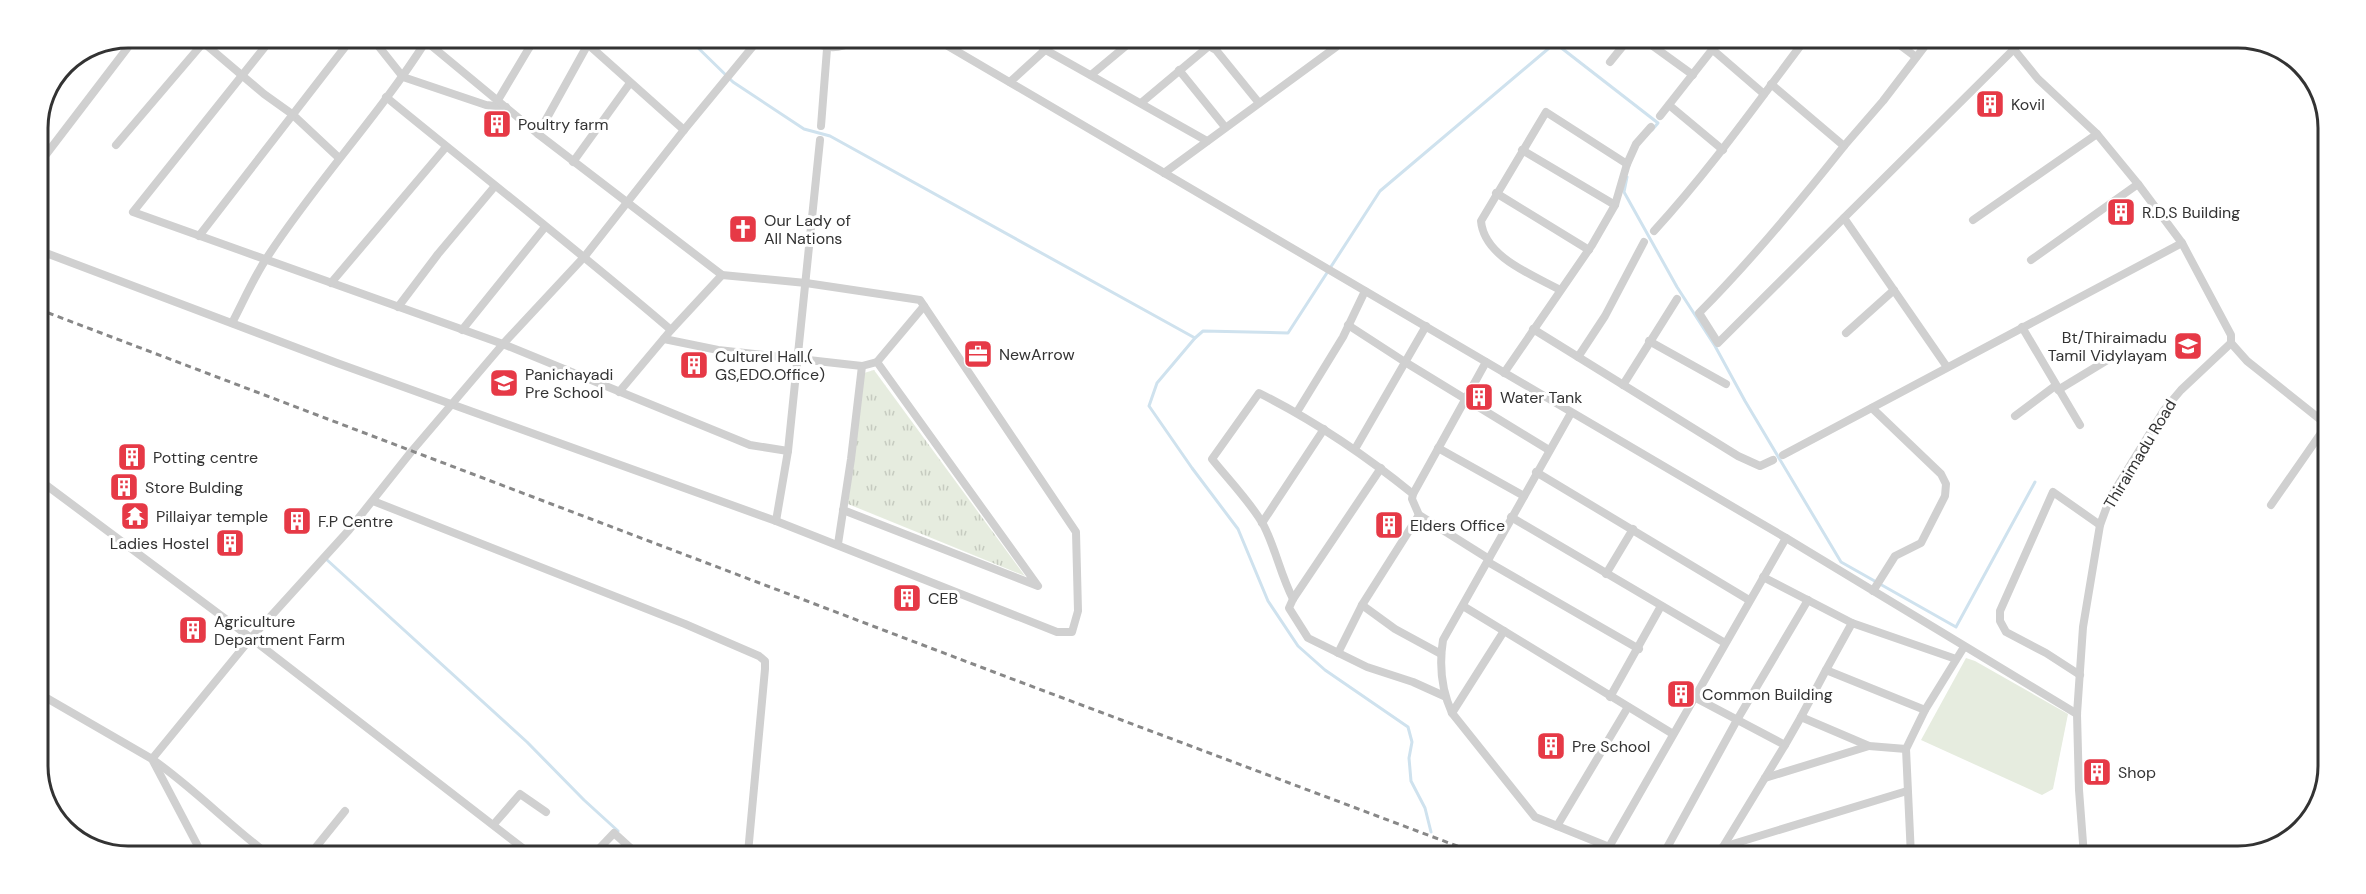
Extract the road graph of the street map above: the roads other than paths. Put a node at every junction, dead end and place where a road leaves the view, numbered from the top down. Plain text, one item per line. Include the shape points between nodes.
1 (127, 48) edge
2 (195, 48) edge
3 (211, 48) edge
4 (264, 48) edge
5 (343, 48) edge
6 (380, 48) edge
7 (419, 48) edge
8 (434, 48) edge
9 (529, 48) edge
10 (581, 48) edge
11 (592, 48) edge
12 (751, 48) edge
13 (833, 48) edge
14 (951, 48) edge
15 (1123, 48) edge
16 (1206, 48) edge
17 (1212, 48) edge
18 (1335, 48) edge
19 (1621, 48) edge
20 (1656, 48) edge
21 (1799, 48) edge
22 (1904, 48) edge
23 (1923, 48) edge
24 (2008, 48) edge
25 (2013, 48) edge
26 (826, 49) joint
27 (1044, 49) joint
28 (1713, 50) joint
29 (1916, 57) junction
30 (1610, 62) dead end
31 (1179, 70) junction
32 (243, 74) junction
33 (1091, 75) junction
34 (1693, 75) junction
35 (403, 77) junction
36 (1010, 82) junction
37 (630, 83) junction
38 (1771, 84) junction
39 (1764, 94) junction
40 (386, 97) junction
41 (498, 100) junction
42 (1141, 103) junction
43 (1259, 103) junction
44 (1669, 105) junction
45 (506, 107) junction
46 (292, 114) junction
47 (1660, 116) dead end
48 (821, 126) dead end
49 (1651, 127) dead end
50 (1225, 128) junction
51 (684, 130) junction
52 (538, 134) junction
53 (2097, 134) junction
54 (820, 140) dead end
55 (1207, 141) junction
56 (116, 145) dead end
57 (1844, 146) junction
58 (446, 147) junction
59 (1522, 150) junction
60 (1723, 150) junction
61 (48, 152) edge
62 (339, 158) junction
63 (573, 162) junction
64 (1627, 164) junction
65 (1164, 173) junction
66 (2138, 184) junction
67 (495, 186) junction
68 (1496, 193) junction
69 (627, 204) junction
70 (1615, 206) junction
71 (1845, 218) junction
72 (1973, 220) dead end
73 (545, 228) junction
74 (1654, 231) dead end
75 (199, 236) junction
76 (1644, 242) dead end
77 (2182, 243) junction
78 (1589, 250) junction
79 (48, 254) edge
80 (585, 256) junction
81 (266, 260) junction
82 (2031, 260) dead end
83 (722, 275) junction
84 (332, 283) junction
85 (806, 283) junction
86 (1560, 290) junction
87 (1894, 290) junction
88 (1365, 291) junction
89 (1677, 299) dead end
90 (924, 306) junction
91 (398, 307) junction
92 (232, 323) junction
93 (1348, 325) junction
94 (1426, 326) junction
95 (2022, 327) junction
96 (1533, 329) junction
97 (462, 330) junction
98 (671, 330) junction
99 (1846, 333) dead end
100 (664, 339) junction
101 (1649, 341) junction
102 (2232, 343) junction
103 (503, 344) junction
104 (1578, 357) junction
105 (798, 358) junction
106 (2109, 359) dead end
107 (877, 362) junction
108 (1405, 362) junction
109 (1486, 362) junction
110 (862, 366) junction
111 (1947, 367) junction
112 (1504, 373) junction
113 (1726, 384) dead end
114 (1623, 385) junction
115 (2057, 388) junction
116 (619, 392) junction
117 (1467, 399) junction
118 (453, 404) junction
119 (1872, 408) junction
120 (1297, 412) junction
121 (1571, 413) junction
122 (2015, 416) dead end
123 (2318, 419) edge
124 (2080, 424) dead end
125 (1324, 429) junction
126 (2318, 437) edge
127 (1438, 448) junction
128 (1355, 449) junction
129 (1549, 450) junction
130 (788, 451) junction
131 (1783, 455) dead end
132 (1773, 460) dead end
133 (1381, 468) junction
134 (1536, 472) junction
135 (48, 489) edge
136 (1413, 494) junction
137 (1524, 495) junction
138 (373, 501) junction
139 (2271, 505) dead end
140 (843, 510) junction
141 (1419, 515) junction
142 (1511, 517) junction
143 (776, 521) junction
144 (1262, 523) junction
145 (2100, 525) junction
146 (1633, 529) junction
147 (1786, 538) junction
148 (838, 544) junction
149 (1488, 560) junction
150 (1606, 574) junction
151 (1763, 577) junction
152 (1877, 585) junction
153 (1293, 599) junction
154 (1749, 600) junction
155 (1808, 600) junction
156 (1362, 605) junction
157 (1463, 606) junction
158 (1661, 606) junction
159 (1852, 623) junction
160 (1504, 631) junction
161 (251, 638) junction
162 (1725, 643) junction
163 (1964, 647) junction
164 (1639, 649) junction
165 (1338, 653) junction
166 (1441, 654) junction
167 (1956, 659) junction
168 (1827, 670) junction
169 (2080, 675) junction
170 (1444, 696) junction
171 (1610, 697) junction
172 (1694, 697) junction
173 (48, 699) edge
174 (1628, 707) junction
175 (1925, 710) junction
176 (1452, 713) junction
177 (2077, 714) junction
178 (1801, 717) junction
179 (1737, 720) junction
180 (1673, 734) junction
181 (1785, 745) junction
182 (1869, 746) junction
183 (1906, 749) junction
184 (152, 759) junction
185 (1765, 778) junction
186 (1907, 791) junction
187 (345, 811) dead end
188 (546, 812) dead end
189 (494, 825) junction
190 (1557, 826) junction
191 (198, 846) edge
192 (258, 846) edge
193 (317, 846) edge
194 (521, 846) edge
195 (602, 846) edge
196 (628, 846) edge
197 (749, 846) edge
198 (1607, 846) edge
199 (1611, 846) edge
200 (1668, 846) edge
201 (1723, 846) edge
202 (1736, 846) edge
203 (1910, 846) edge
204 (2083, 846) edge

1 - 61 street
2 - 56 street
3 - 32 street
4 - 32 street
5 - 46 street
6 - 35 street
7 - 35 street
8 - 41 street
9 - 41 street
10 - 52 street
11 - 37 street
12 - 51 street
13 - 26 street
14 - 36 street
15 - 33 street
16 - 31 street
17 - 43 street
18 - 43 street
19 - 30 street
20 - 34 street
21 - 38 street
22 - 29 street
23 - 29 street
24 - 71 street
25 - 53 street via 2038,79
26 - 48 street
27 - 33 street
27 - 36 street
28 - 34 street
28 - 39 street
29 - 57 street
31 - 42 street
31 - 50 street
32 - 46 street
32 - 75 street via 133,212
33 - 42 street
34 - 44 street
35 - 40 street
35 - 45 street via 486,105
36 - 65 street
37 - 51 street
37 - 63 street
38 - 39 street
38 - 57 street
39 - 60 street
40 - 58 street
40 - 62 street
41 - 45 street
42 - 55 street
43 - 50 street
44 - 47 street
44 - 60 street
45 - 52 street
46 - 62 street
46 - 75 street
49 - 64 street via 1636,144
50 - 55 street
51 - 69 street
52 - 63 street
53 - 66 street
53 - 72 street
54 - 85 street
55 - 65 street
57 - 71 street via 1744,267 1699,313 1718,343
58 - 67 street
58 - 84 street
59 - 64 street via 1546,112
59 - 68 street
59 - 70 street
60 - 74 street
62 - 81 street
63 - 69 street
64 - 70 street
65 - 88 street
66 - 77 street
66 - 82 street
67 - 73 street
67 - 91 street
68 - 78 street
68 - 86 street via 1480,221 1482,232 1512,263
69 - 80 street
69 - 83 street
70 - 78 street
71 - 87 street
73 - 80 street
73 - 97 street
75 - 81 street
76 - 104 street via 1605,316
77 - 95 street
77 - 102 street via 2231,334
78 - 86 street
79 - 92 street
80 - 98 street
80 - 103 street
81 - 84 street
81 - 92 street
83 - 85 street
83 - 98 street
84 - 91 street
85 - 90 street via 920,300
85 - 105 street
86 - 96 street
87 - 99 street
87 - 111 street
88 - 93 street
88 - 94 street
89 - 101 street
90 - 107 street
90 - 148 street via 1076,532 1078,611 1072,632 1057,632
91 - 97 street
92 - 118 street
93 - 108 street
93 - 120 street
94 - 108 street
94 - 109 street
95 - 111 street
95 - 115 street
96 - 104 street
96 - 112 street
97 - 103 street
98 - 100 street
100 - 105 street via 718,350
100 - 116 street
101 - 113 street
101 - 114 street
102 - 123 street via 2247,361
102 - 145 street, Thiraimadu Road via 2164,410 2110,498
103 - 116 street
103 - 118 street
104 - 114 street
105 - 110 street
105 - 130 street
106 - 115 street
107 - 110 street
107 - 140 street via 1038,586
108 - 117 street
108 - 128 street
109 - 112 street
109 - 117 street
110 - 140 street
111 - 119 street
112 - 121 street
114 - 132 street via 1738,456 1760,466
115 - 122 street
115 - 124 street
116 - 130 street via 750,445
117 - 127 street
117 - 129 street
118 - 138 street
118 - 143 street
119 - 131 street
119 - 152 street via 1941,474 1946,484 1945,496 1921,543 1895,556
120 - 125 street
120 - 144 street via 1259,393 1212,459
121 - 129 street
121 - 147 street
125 - 128 street
125 - 144 street
126 - 139 street
127 - 136 street
127 - 137 street
128 - 133 street
129 - 134 street
130 - 143 street
133 - 136 street
133 - 153 street
134 - 137 street
134 - 146 street
135 - 161 street
136 - 141 street
137 - 142 street
138 - 161 street
138 - 197 street via 685,624 765,661
140 - 148 street
141 - 149 street
141 - 156 street
142 - 149 street
142 - 150 street
143 - 148 street
144 - 153 street
145 - 169 street, Thiraimadu Road via 2083,627
145 - 169 street via 2053,492 2000,611 2006,632
146 - 150 street
146 - 154 street
147 - 151 street
147 - 152 street
149 - 157 street
149 - 164 street
150 - 158 street
151 - 154 street
151 - 155 street
152 - 163 street
153 - 165 street via 1290,609 1308,638
154 - 162 street
155 - 159 street
155 - 179 street
156 - 165 street
156 - 166 street via 1395,629
157 - 160 street
157 - 166 street via 1443,640
158 - 162 street
158 - 164 street
159 - 167 street
159 - 168 street
160 - 171 street
160 - 176 street
161 - 184 street
161 - 189 street
162 - 172 street
163 - 167 street
163 - 177 street
164 - 171 street
165 - 170 street
166 - 170 street
167 - 175 street
168 - 175 street
168 - 178 street
169 - 177 street, Thiraimadu Road
170 - 176 street
171 - 174 street
172 - 179 street
172 - 180 street
173 - 184 street
174 - 180 street
174 - 190 street
175 - 183 street
176 - 190 street via 1535,817
177 - 204 street, Thiraimadu Road
178 - 181 street
178 - 182 street
179 - 181 street
179 - 200 street
180 - 199 street
181 - 185 street
182 - 183 street
182 - 185 street
183 - 186 street
184 - 191 street
184 - 192 street
185 - 201 street
186 - 202 street
186 - 203 street
187 - 193 street
188 - 189 street via 520,794
189 - 194 street
190 - 198 street
195 - 196 street via 614,833

